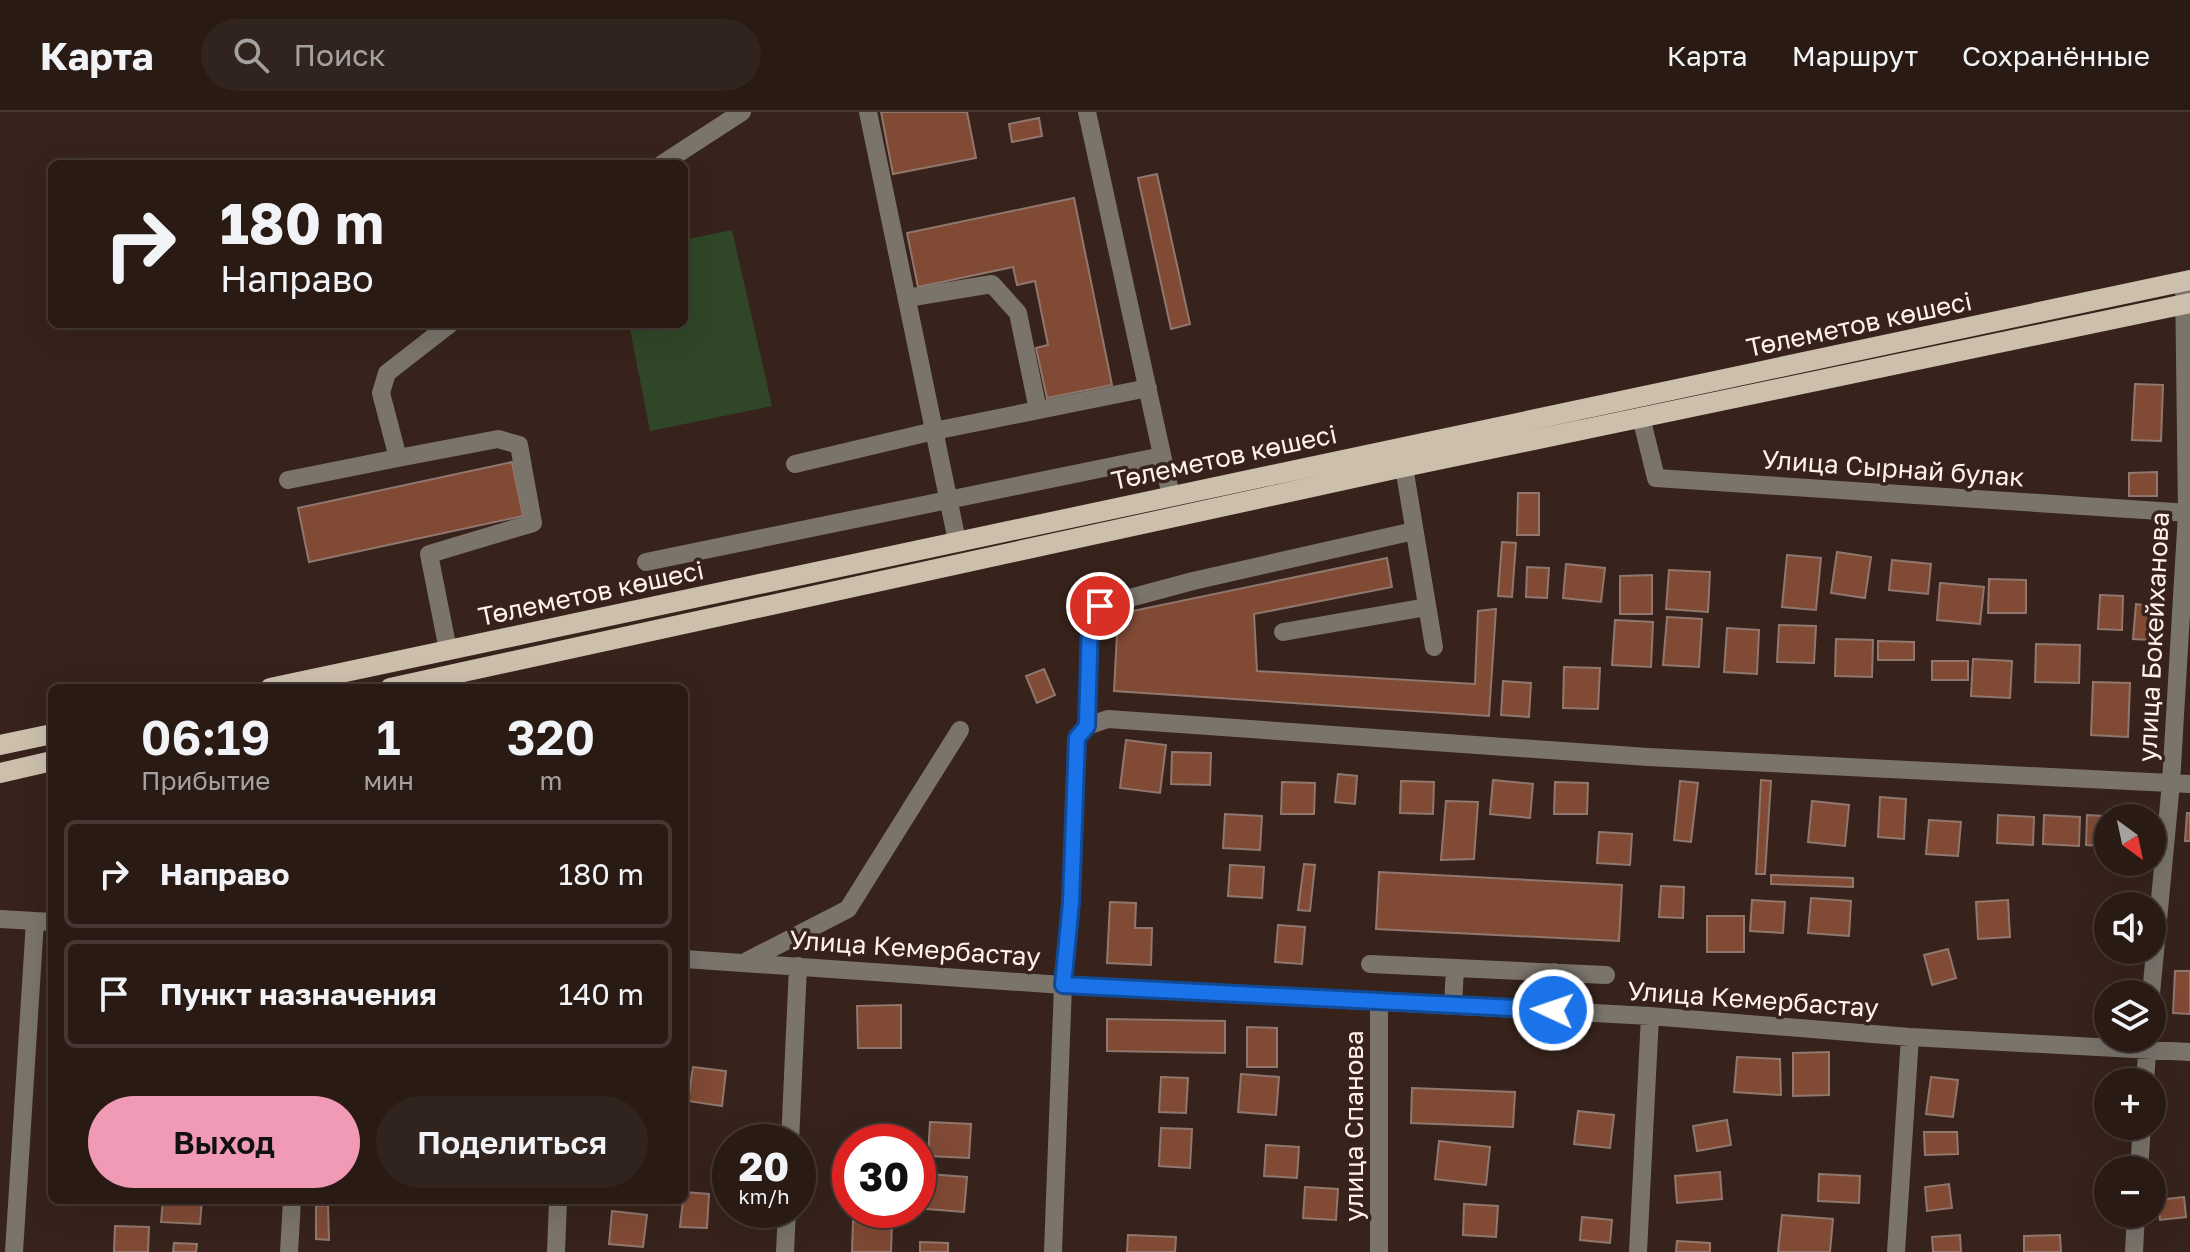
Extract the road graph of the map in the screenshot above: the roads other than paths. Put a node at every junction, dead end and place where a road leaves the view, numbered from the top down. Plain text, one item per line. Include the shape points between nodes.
1 (742, 112) edge
2 (868, 112) edge
3 (1087, 112) edge
4 (668, 160) edge
5 (2187, 281) edge
6 (907, 298) junction
7 (2188, 303) edge
8 (445, 328) edge
9 (1148, 388) junction
10 (1038, 410) junction
11 (1641, 417) junction
12 (934, 431) junction
13 (1162, 456) junction
14 (398, 458) junction
15 (795, 464) dead end
16 (1404, 467) junction
17 (288, 480) dead end
18 (1171, 496) junction
19 (949, 499) junction
20 (2188, 513) edge
21 (1414, 531) junction
22 (957, 541) junction
23 (646, 562) dead end
24 (1427, 607) junction
25 (1283, 632) dead end
26 (1434, 647) dead end
27 (448, 650) junction
28 (308, 684) edge
29 (408, 684) edge
30 (1087, 726) junction
31 (960, 730) dead end
32 (48, 735) edge
33 (0, 745) edge
34 (48, 762) edge
35 (0, 773) edge
36 (2181, 783) edge
37 (0, 919) edge
38 (43, 921) edge
39 (688, 959) edge
40 (745, 962) junction
41 (1370, 964) dead end
42 (798, 966) junction
43 (1455, 968) junction
44 (1554, 972) junction
45 (1606, 975) dead end
46 (2153, 980) edge
47 (1063, 985) junction
48 (1379, 1001) junction
49 (1453, 1005) junction
50 (1553, 1010) junction
51 (1650, 1016) junction
52 (1910, 1037) junction
53 (2094, 1042) edge
54 (2166, 1047) edge
55 (2190, 1052) edge
56 (791, 1124) edge
57 (292, 1204) edge
58 (558, 1204) edge
59 (786, 1228) edge
60 (2135, 1228) edge
61 (14, 1252) edge
62 (289, 1252) edge
63 (556, 1252) edge
64 (785, 1252) edge
65 (1053, 1252) edge
66 (1379, 1252) edge
67 (1638, 1252) edge
68 (1896, 1252) edge
69 (2134, 1252) edge

1 - 4 street
2 - 6 street
3 - 9 street
5 - 7 street, улица Бокейханова
5 - 18 main road, Төлеметов көшесі
6 - 10 street via 992,284 1018,313
6 - 12 street
7 - 11 main road, Төлеметов көшесі
7 - 20 street, улица Бокейханова
8 - 14 street via 387,373 381,393
9 - 10 street
9 - 13 street
10 - 12 street
11 - 16 main road, Төлеметов көшесі
11 - 20 street, Улица Сырнай булак via 1656,478
12 - 15 street
12 - 19 street
13 - 18 street
13 - 19 street
14 - 17 street
14 - 27 street via 498,439 519,445 533,523 429,554
16 - 21 street
16 - 29 main road, Төлеметов көшесі
18 - 22 main road, Төлеметов көшесі
19 - 22 street
19 - 23 street
20 - 36 street, улица Бокейханова
21 - 24 street
21 - 30 street via 1100,606 1090,622
22 - 27 main road, Төлеметов көшесі
24 - 25 street
24 - 26 street
27 - 28 main road, Төлеметов көшесі
30 - 36 street via 1108,719 1648,757
30 - 47 street via 1077,738
31 - 40 street via 848,909
32 - 33 main road
34 - 35 main road
36 - 46 street, улица Бокейханова
37 - 38 street
38 - 61 street
39 - 40 street, Улица Кемербастау
40 - 42 street, Улица Кемербастау
41 - 43 street
42 - 47 street, Улица Кемербастау
42 - 56 street
43 - 44 street
43 - 49 street
44 - 45 street
44 - 50 street
47 - 48 street, Улица Кемербастау
47 - 65 street
48 - 49 street, Улица Кемербастау
48 - 66 street, улица Спанова
49 - 50 street, Улица Кемербастау
50 - 51 street, Улица Кемербастау
51 - 52 street, Улица Кемербастау
51 - 67 street
52 - 53 street, Улица Кемербастау
52 - 68 street
54 - 55 street, Улица Кемербастау
57 - 62 street
58 - 63 street
59 - 64 street
60 - 69 street

